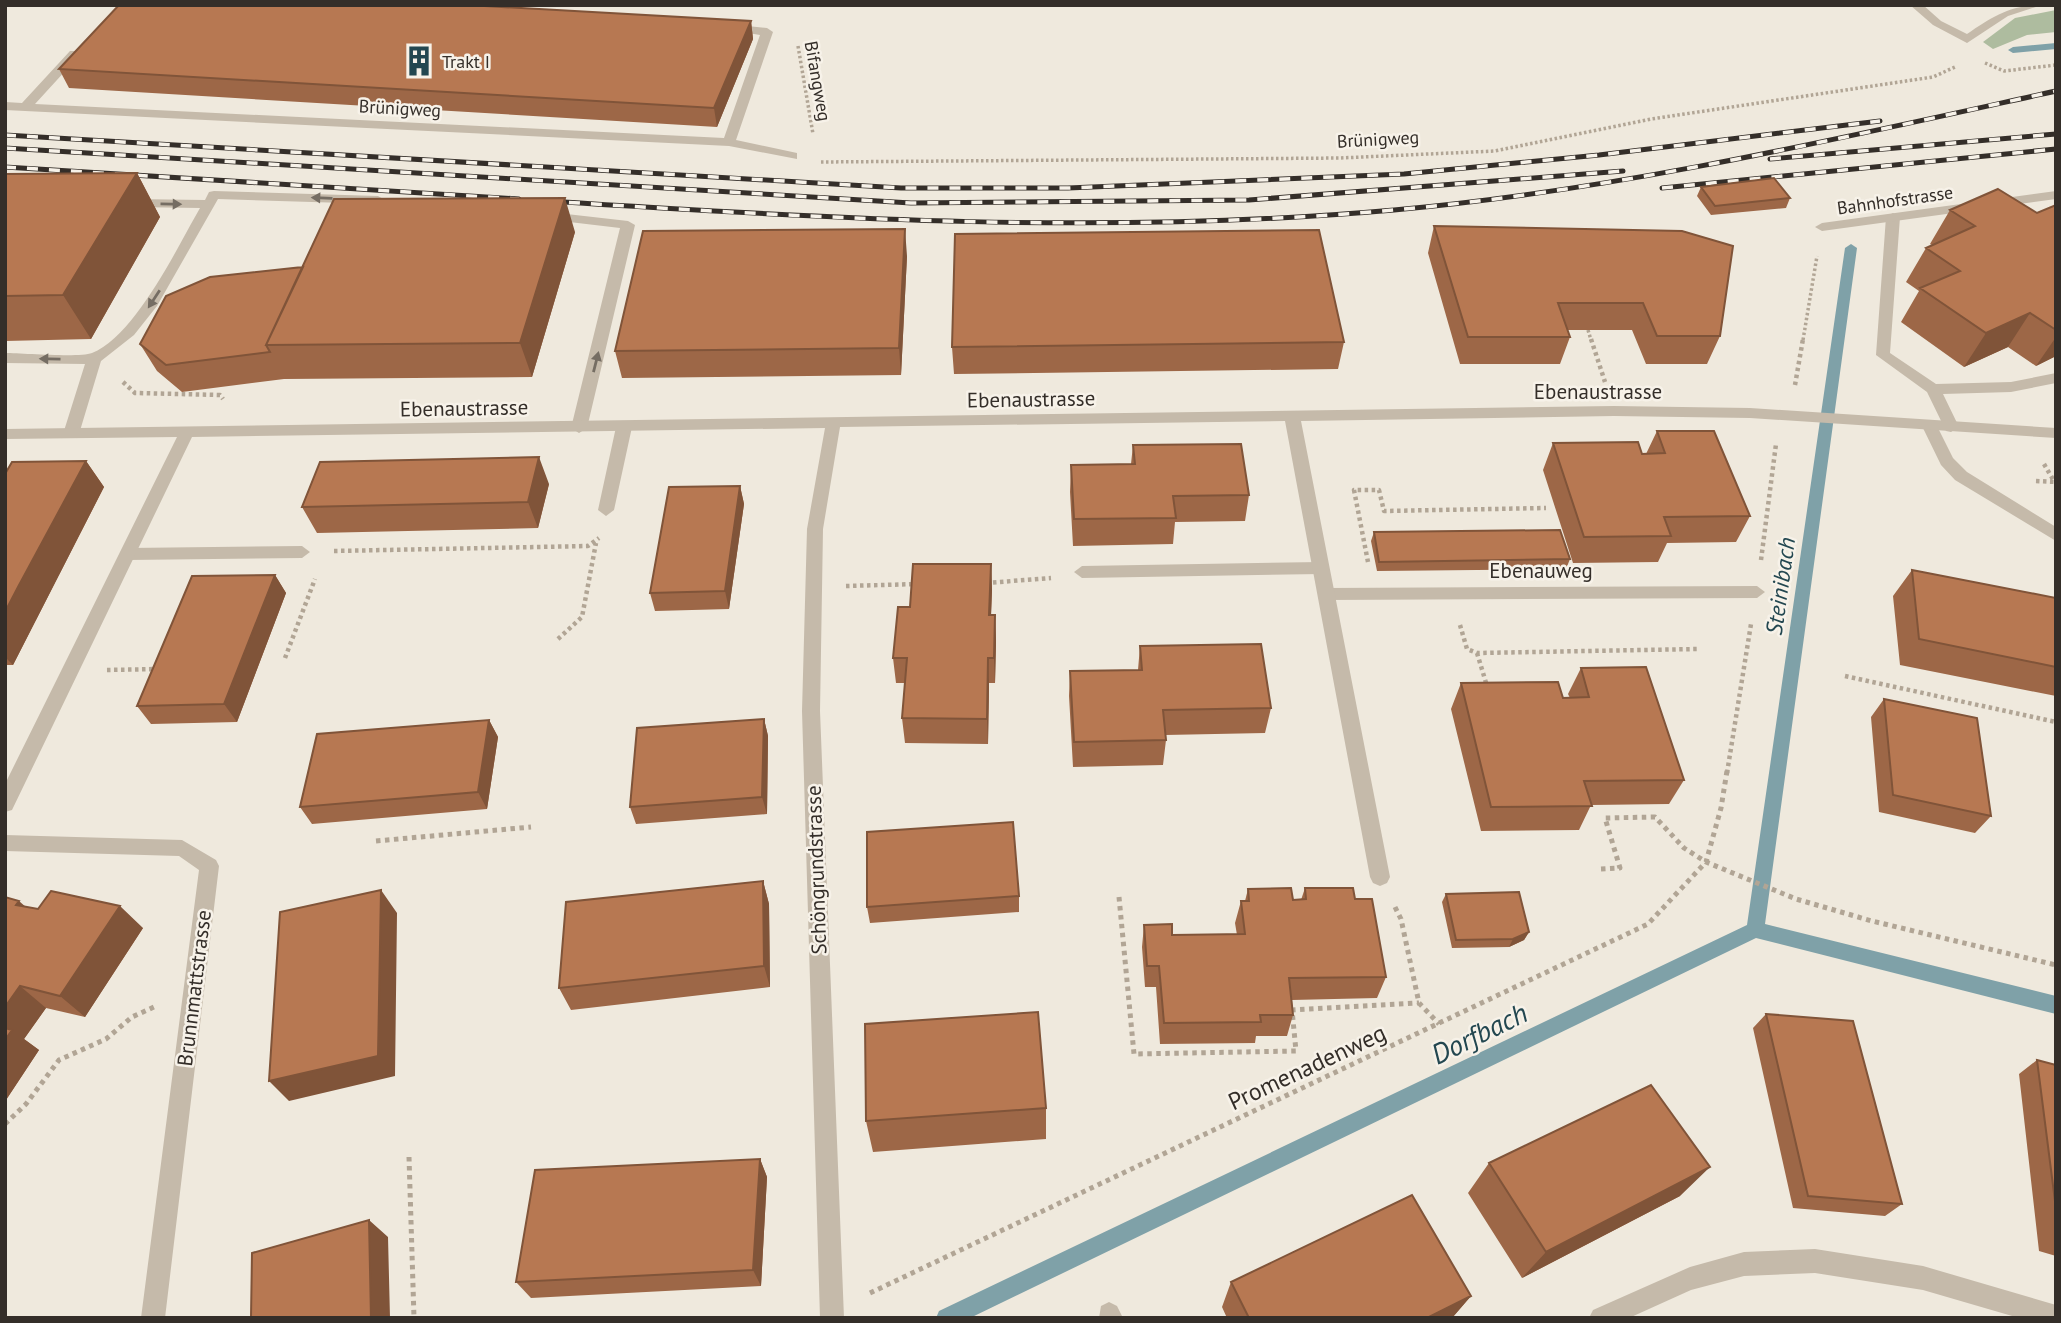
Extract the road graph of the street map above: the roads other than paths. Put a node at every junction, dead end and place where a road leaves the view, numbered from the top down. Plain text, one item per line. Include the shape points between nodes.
1 (1916, 5) edge
2 (2036, 5) edge
3 (719, 26) edge
4 (82, 46) edge
5 (5, 106) edge
6 (25, 107) junction
7 (729, 142) junction
8 (792, 156) dead end
9 (2056, 195) edge
10 (389, 201) edge
11 (113, 202) edge
12 (208, 204) junction
13 (532, 214) edge
14 (1893, 217) junction
15 (1822, 227) road end
16 (5, 358) edge
17 (94, 359) junction
18 (2056, 378) edge
19 (1933, 389) junction
20 (1292, 416) junction
21 (833, 423) junction
22 (1930, 426) junction
23 (624, 427) junction
24 (1951, 427) junction
25 (579, 428) junction
26 (187, 432) junction
27 (2056, 433) edge
28 (5, 434) edge
29 (71, 434) junction
30 (606, 510) road end
31 (2056, 535) edge
32 (302, 552) road end
33 (128, 554) junction
34 (1321, 568) junction
35 (1082, 572) road end
36 (1757, 592) road end
37 (1326, 594) junction
38 (5, 804) edge
39 (5, 843) edge
40 (1380, 877) road end
41 (832, 1314) edge
42 (2056, 1317) edge
43 (153, 1318) edge
44 (1601, 1318) edge

1 - 2 street via 1937,23 1967,38 2004,14
3 - 7 street via 767,32
4 - 6 street
5 - 6 street, Brünigweg
6 - 7 street, Brünigweg
7 - 8 street, Brünigweg
9 - 14 street, Bahnhofstrasse
10 -> 12 street via 214,195
11 -> 12 street
12 -> 17 street via 152,303 129,332
25 -> 13 street via 628,225
14 - 15 street, Bahnhofstrasse
14 - 19 street via 1883,355
17 -> 16 street
17 - 29 street
18 - 19 street via 2011,387
19 - 24 street
20 - 21 street, Ebenaustrasse
20 - 22 street, Ebenaustrasse via 1614,411 1808,416
20 - 34 street
21 - 23 street, Ebenaustrasse
21 - 41 street, Schöngrundstrasse via 815,529 811,619
22 - 24 street, Ebenaustrasse
22 - 31 street via 1947,461 1961,476
23 - 25 street, Ebenaustrasse
23 - 30 street
24 - 27 street, Ebenaustrasse
25 - 26 street, Ebenaustrasse
26 - 29 street, Ebenaustrasse
26 - 33 street
28 - 29 street, Ebenaustrasse
32 - 33 street
33 - 38 street
34 - 35 street
34 - 37 street
36 - 37 street, Ebenauweg
37 - 40 street
39 - 43 street, Brunnmattstrasse via 182,848 209,866
42 - 44 street via 1923,1278 1815,1261 1744,1264 1690,1279

